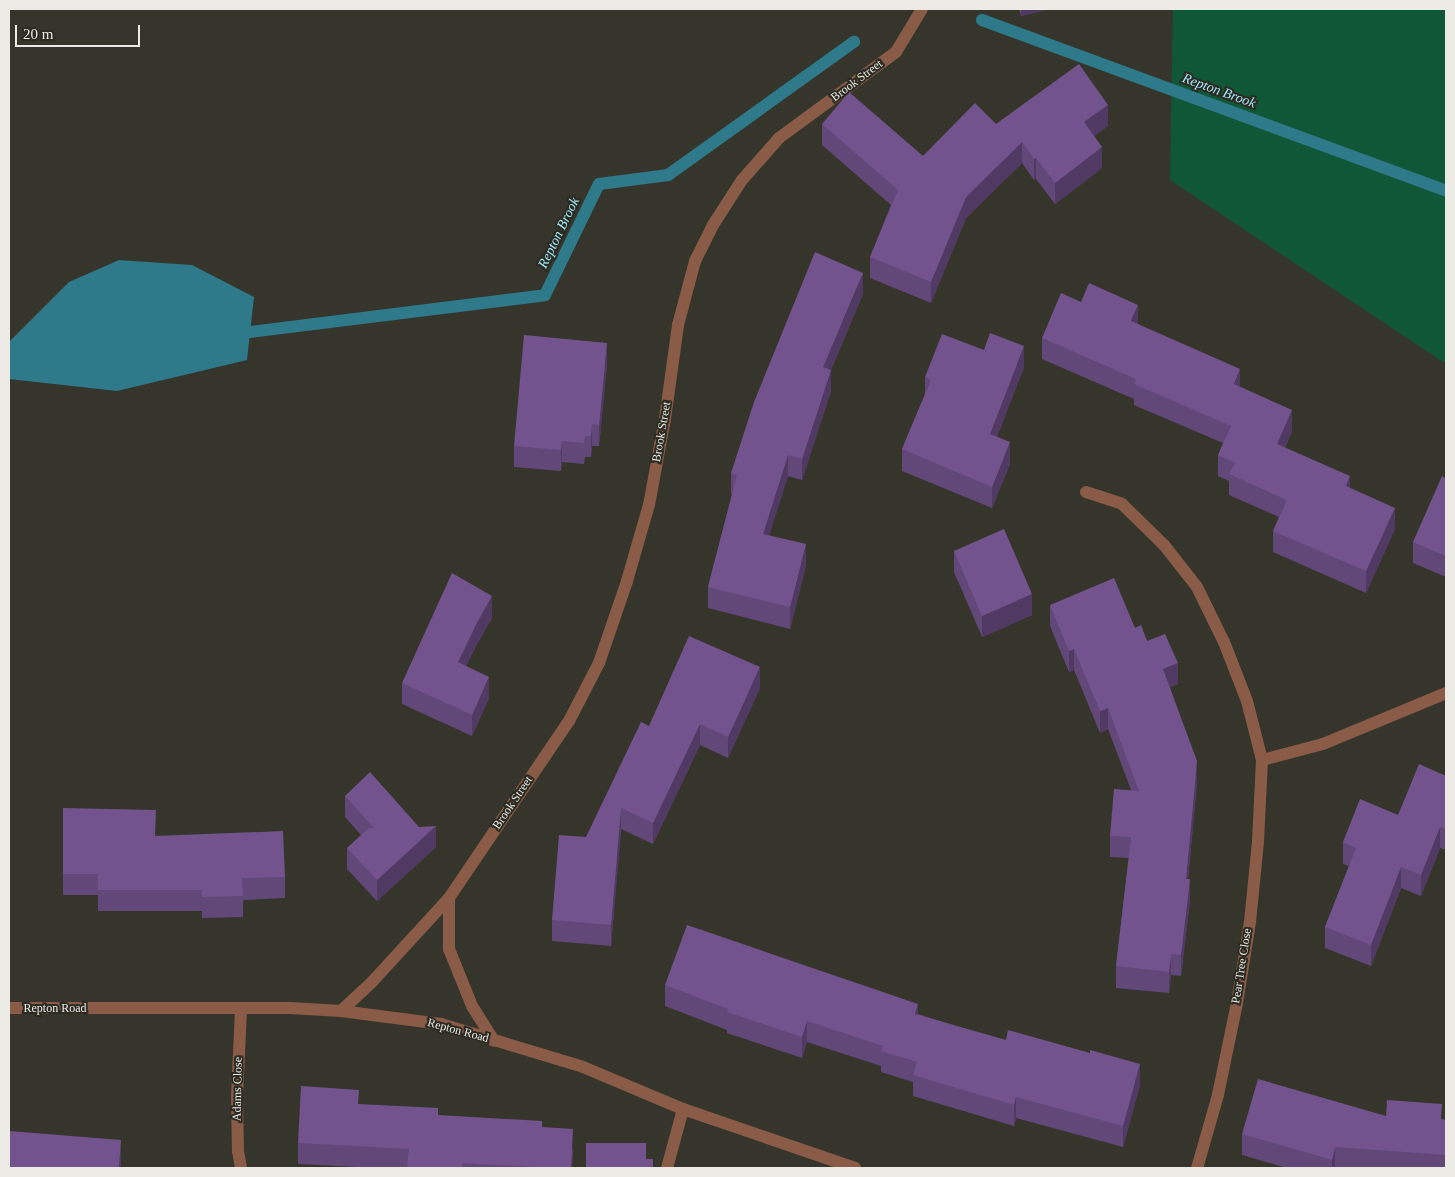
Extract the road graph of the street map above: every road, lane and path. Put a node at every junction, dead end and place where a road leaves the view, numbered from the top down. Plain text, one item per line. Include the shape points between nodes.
1 (922, 9) edge
2 (1086, 492) dead end
3 (1446, 692) edge
4 (1262, 760) junction
5 (449, 898) junction
6 (9, 1008) edge
7 (240, 1009) junction
8 (341, 1011) junction
9 (494, 1041) junction
10 (684, 1109) junction
11 (242, 1168) edge
12 (666, 1168) edge
13 (855, 1168) edge
14 (1197, 1168) edge

1 - 5 street, Brook Street via 896,52 779,138 742,180 713,225 695,261 678,325 649,505 599,663 569,722
2 - 4 street, Pear Tree Close via 1122,504 1164,545 1197,587 1224,642 1247,701
3 - 4 street via 1323,744
4 - 14 street, Pear Tree Close via 1258,842 1248,931 1218,1095
5 - 8 street, Brook Street
5 - 9 street via 449,949 472,1006
6 - 7 street, Repton Road
7 - 8 street, Repton Road
7 - 11 street, Adams Close via 237,1096 238,1151
8 - 9 street, Repton Road via 441,1024
9 - 10 street, Repton Road via 584,1067
10 - 12 street
10 - 13 street, Repton Road

